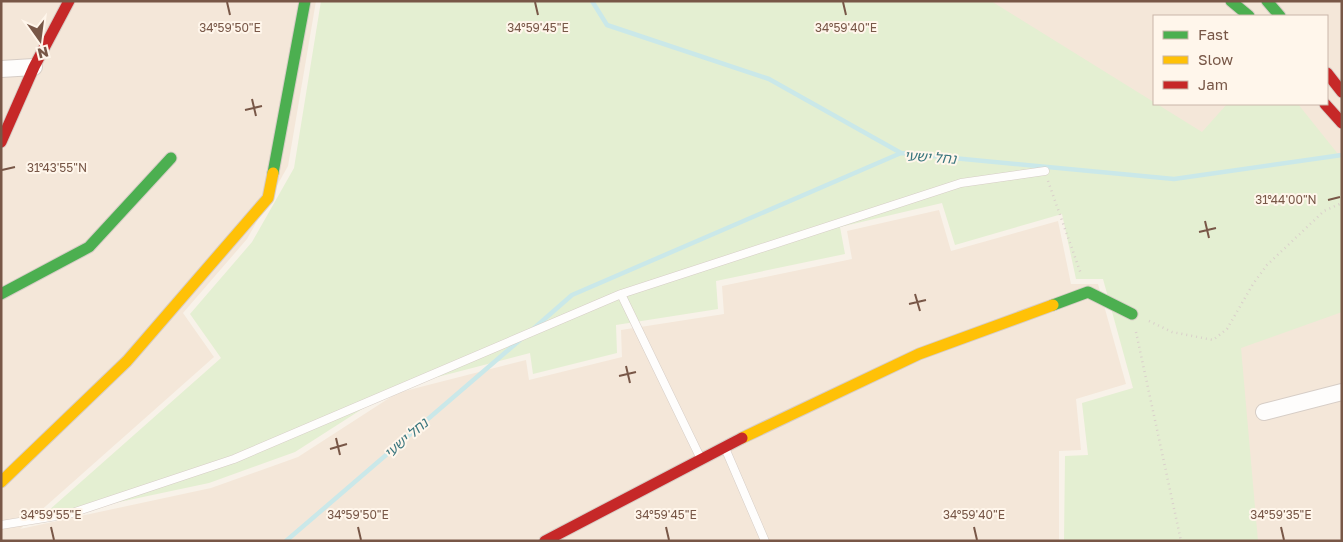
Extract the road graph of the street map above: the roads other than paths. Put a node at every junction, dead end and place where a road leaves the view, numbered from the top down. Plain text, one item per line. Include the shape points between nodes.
1 (69, 1) edge
2 (305, 1) edge
3 (1231, 1) edge
4 (1267, 1) edge
5 (1247, 15) edge
6 (1279, 15) edge
7 (34, 67) junction
8 (1, 69) edge
9 (1328, 74) edge
10 (1341, 91) edge
11 (1326, 105) edge
12 (1342, 123) edge
13 (1, 142) edge
14 (171, 158) dead end
15 (1045, 171) road end
16 (1, 294) edge
17 (620, 294) junction
18 (1132, 314) road end
19 (1342, 392) edge
20 (1264, 412) dead end
21 (724, 447) junction
22 (701, 459) junction
23 (1, 482) edge
24 (1, 525) edge
25 (545, 541) edge
26 (765, 541) edge

1 - 7 street
2 - 23 street via 268,198 127,361
3 - 5 street
4 - 6 street
7 - 8 street
7 - 13 street
9 - 10 street
11 - 12 street
14 - 16 street via 88,247
15 - 17 lane via 961,183
17 - 22 lane
17 - 24 lane via 234,459 69,514
18 - 21 street via 1088,292 919,354
19 - 20 street
21 - 22 street
21 - 26 lane
22 - 25 street

